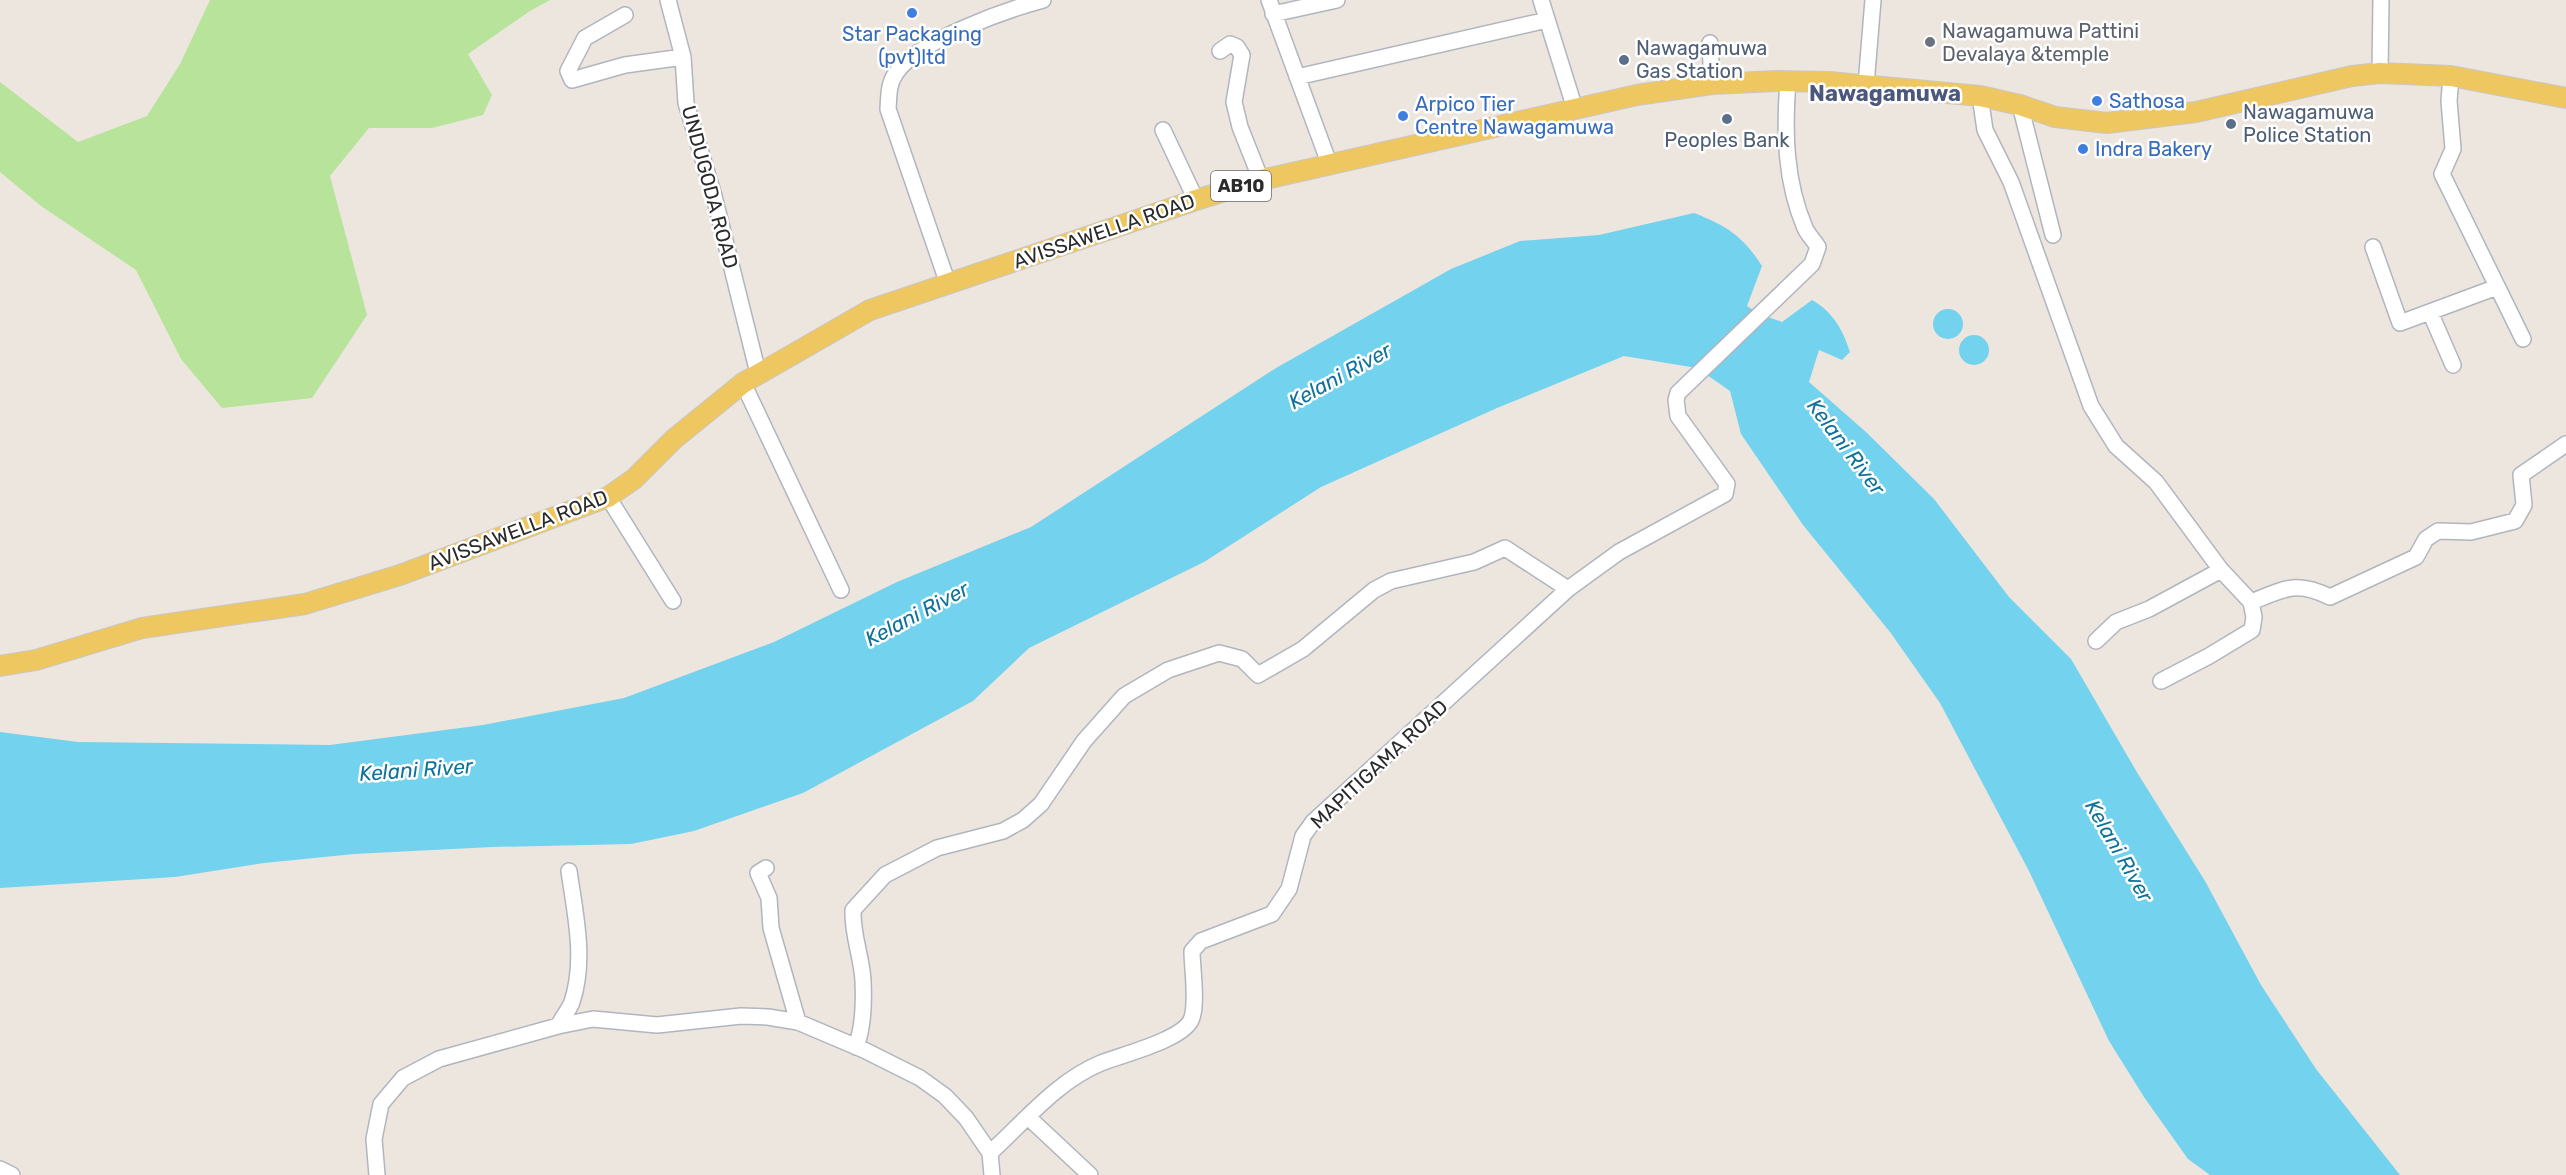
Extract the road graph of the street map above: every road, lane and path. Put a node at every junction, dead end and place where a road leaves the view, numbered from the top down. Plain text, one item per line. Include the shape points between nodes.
1 (668, 0) edge
2 (1043, 0) edge
3 (1336, 0) edge
4 (1541, 0) edge
5 (1873, 0) edge
6 (2380, 0) edge
7 (1271, 7) edge
8 (625, 15) dead end
9 (1547, 20) junction
10 (1710, 43) dead end
11 (1220, 51) dead end
12 (683, 57) junction
13 (1227, 73) dead end
14 (2380, 73) junction
15 (2451, 76) junction
16 (1297, 77) junction
17 (1788, 81) junction
18 (1712, 84) junction
19 (1866, 85) junction
20 (1236, 93) junction
21 (1980, 96) junction
22 (2566, 98) edge
23 (2020, 105) junction
24 (1575, 109) junction
25 (1163, 130) dead end
26 (1329, 163) junction
27 (1261, 180) junction
28 (1196, 200) junction
29 (2053, 235) dead end
30 (2373, 247) dead end
31 (948, 284) junction
32 (2497, 287) junction
33 (2430, 312) junction
34 (2523, 339) dead end
35 (2453, 365) dead end
36 (750, 378) junction
37 (2566, 444) edge
38 (608, 497) junction
39 (2221, 570) junction
40 (1568, 589) junction
41 (841, 590) dead end
42 (673, 601) dead end
43 (2251, 602) junction
44 (2096, 641) dead end
45 (0, 666) edge
46 (2161, 681) dead end
47 (766, 868) dead end
48 (569, 871) dead end
49 (798, 1022) junction
50 (558, 1026) junction
51 (856, 1047) junction
52 (1028, 1117) junction
53 (990, 1153) junction
54 (0, 1169) edge
55 (12, 1175) edge
56 (377, 1175) edge
57 (992, 1175) edge
58 (1090, 1175) edge

1 - 12 street, UNDUGODA ROAD
2 - 31 street via 947,36 906,61 889,88 888,109
3 - 7 street
4 - 9 street
5 - 19 street
6 - 14 street
7 - 16 street
8 - 12 street via 585,38 568,71 572,80 625,65
9 - 16 street
9 - 24 street
10 - 18 street
11 - 20 street via 1230,44 1242,55
12 - 36 street, UNDUGODA ROAD via 686,104 714,196
13 - 20 street
14 - 15 main road, AVISSAWELLA ROAD / AB10
14 - 23 main road, AVISSAWELLA ROAD / AB10 via 2196,112 2108,123 2055,117
15 - 22 main road, AVISSAWELLA ROAD / AB10
15 - 32 street via 2453,149 2442,174
16 - 26 street
17 - 18 main road, AVISSAWELLA ROAD / AB10
17 - 19 main road, AVISSAWELLA ROAD / AB10
17 - 40 street, MAPITIGAMA ROAD via 1786,153 1791,184 1806,231 1818,248 1812,264 1678,393 1676,400 1678,416 1727,484 1725,494 1619,552
18 - 24 main road, AVISSAWELLA ROAD / AB10
19 - 21 main road, AVISSAWELLA ROAD / AB10
20 - 27 street via 1234,102 1240,127
21 - 23 main road, AVISSAWELLA ROAD / AB10
21 - 39 street via 1985,130 2011,182 2091,406 2116,446 2156,482
23 - 29 street
24 - 26 main road, AVISSAWELLA ROAD / AB10
25 - 28 street
26 - 27 main road, AVISSAWELLA ROAD / AB10
27 - 28 main road, AVISSAWELLA ROAD / AB10
28 - 31 main road, AVISSAWELLA ROAD / AB10
30 - 33 street via 2400,324
31 - 36 main road, AVISSAWELLA ROAD / AB10 via 870,310
32 - 33 street
32 - 34 street
33 - 35 street
36 - 38 main road, AVISSAWELLA ROAD / AB10
36 - 41 street, UNDUGODA ROAD
37 - 43 street via 2521,475 2524,505 2515,521 2471,532 2438,531 2426,539 2416,557 2330,597 2311,588 2292,587
38 - 42 street
38 - 45 main road, AVISSAWELLA ROAD / AB10 via 400,575 305,604 142,628 36,660
39 - 43 street
39 - 44 street via 2116,622
40 - 51 street via 1505,548 1474,562 1391,581 1374,590 1303,649 1258,675 1242,659 1219,653 1168,670 1124,696 1084,741 1041,804 1023,820 1003,831 937,848 885,875 853,910 852,925 863,980
40 - 52 street, MAPITIGAMA ROAD via 1312,822 1303,836 1289,890 1272,914 1201,941 1192,951 1194,1005 1191,1021 1179,1033 1097,1065 1068,1081
43 - 46 street via 2252,630
47 - 49 street via 758,873 769,898 771,928
48 - 50 street via 579,942 577,980 572,1004
49 - 50 street via 741,1016 657,1025 593,1019
49 - 51 street
50 - 56 street via 439,1059 403,1078 381,1104 374,1139
51 - 53 street via 920,1078 945,1096
52 - 53 street, MAPITIGAMA ROAD
52 - 58 street
53 - 57 street
54 - 55 street

